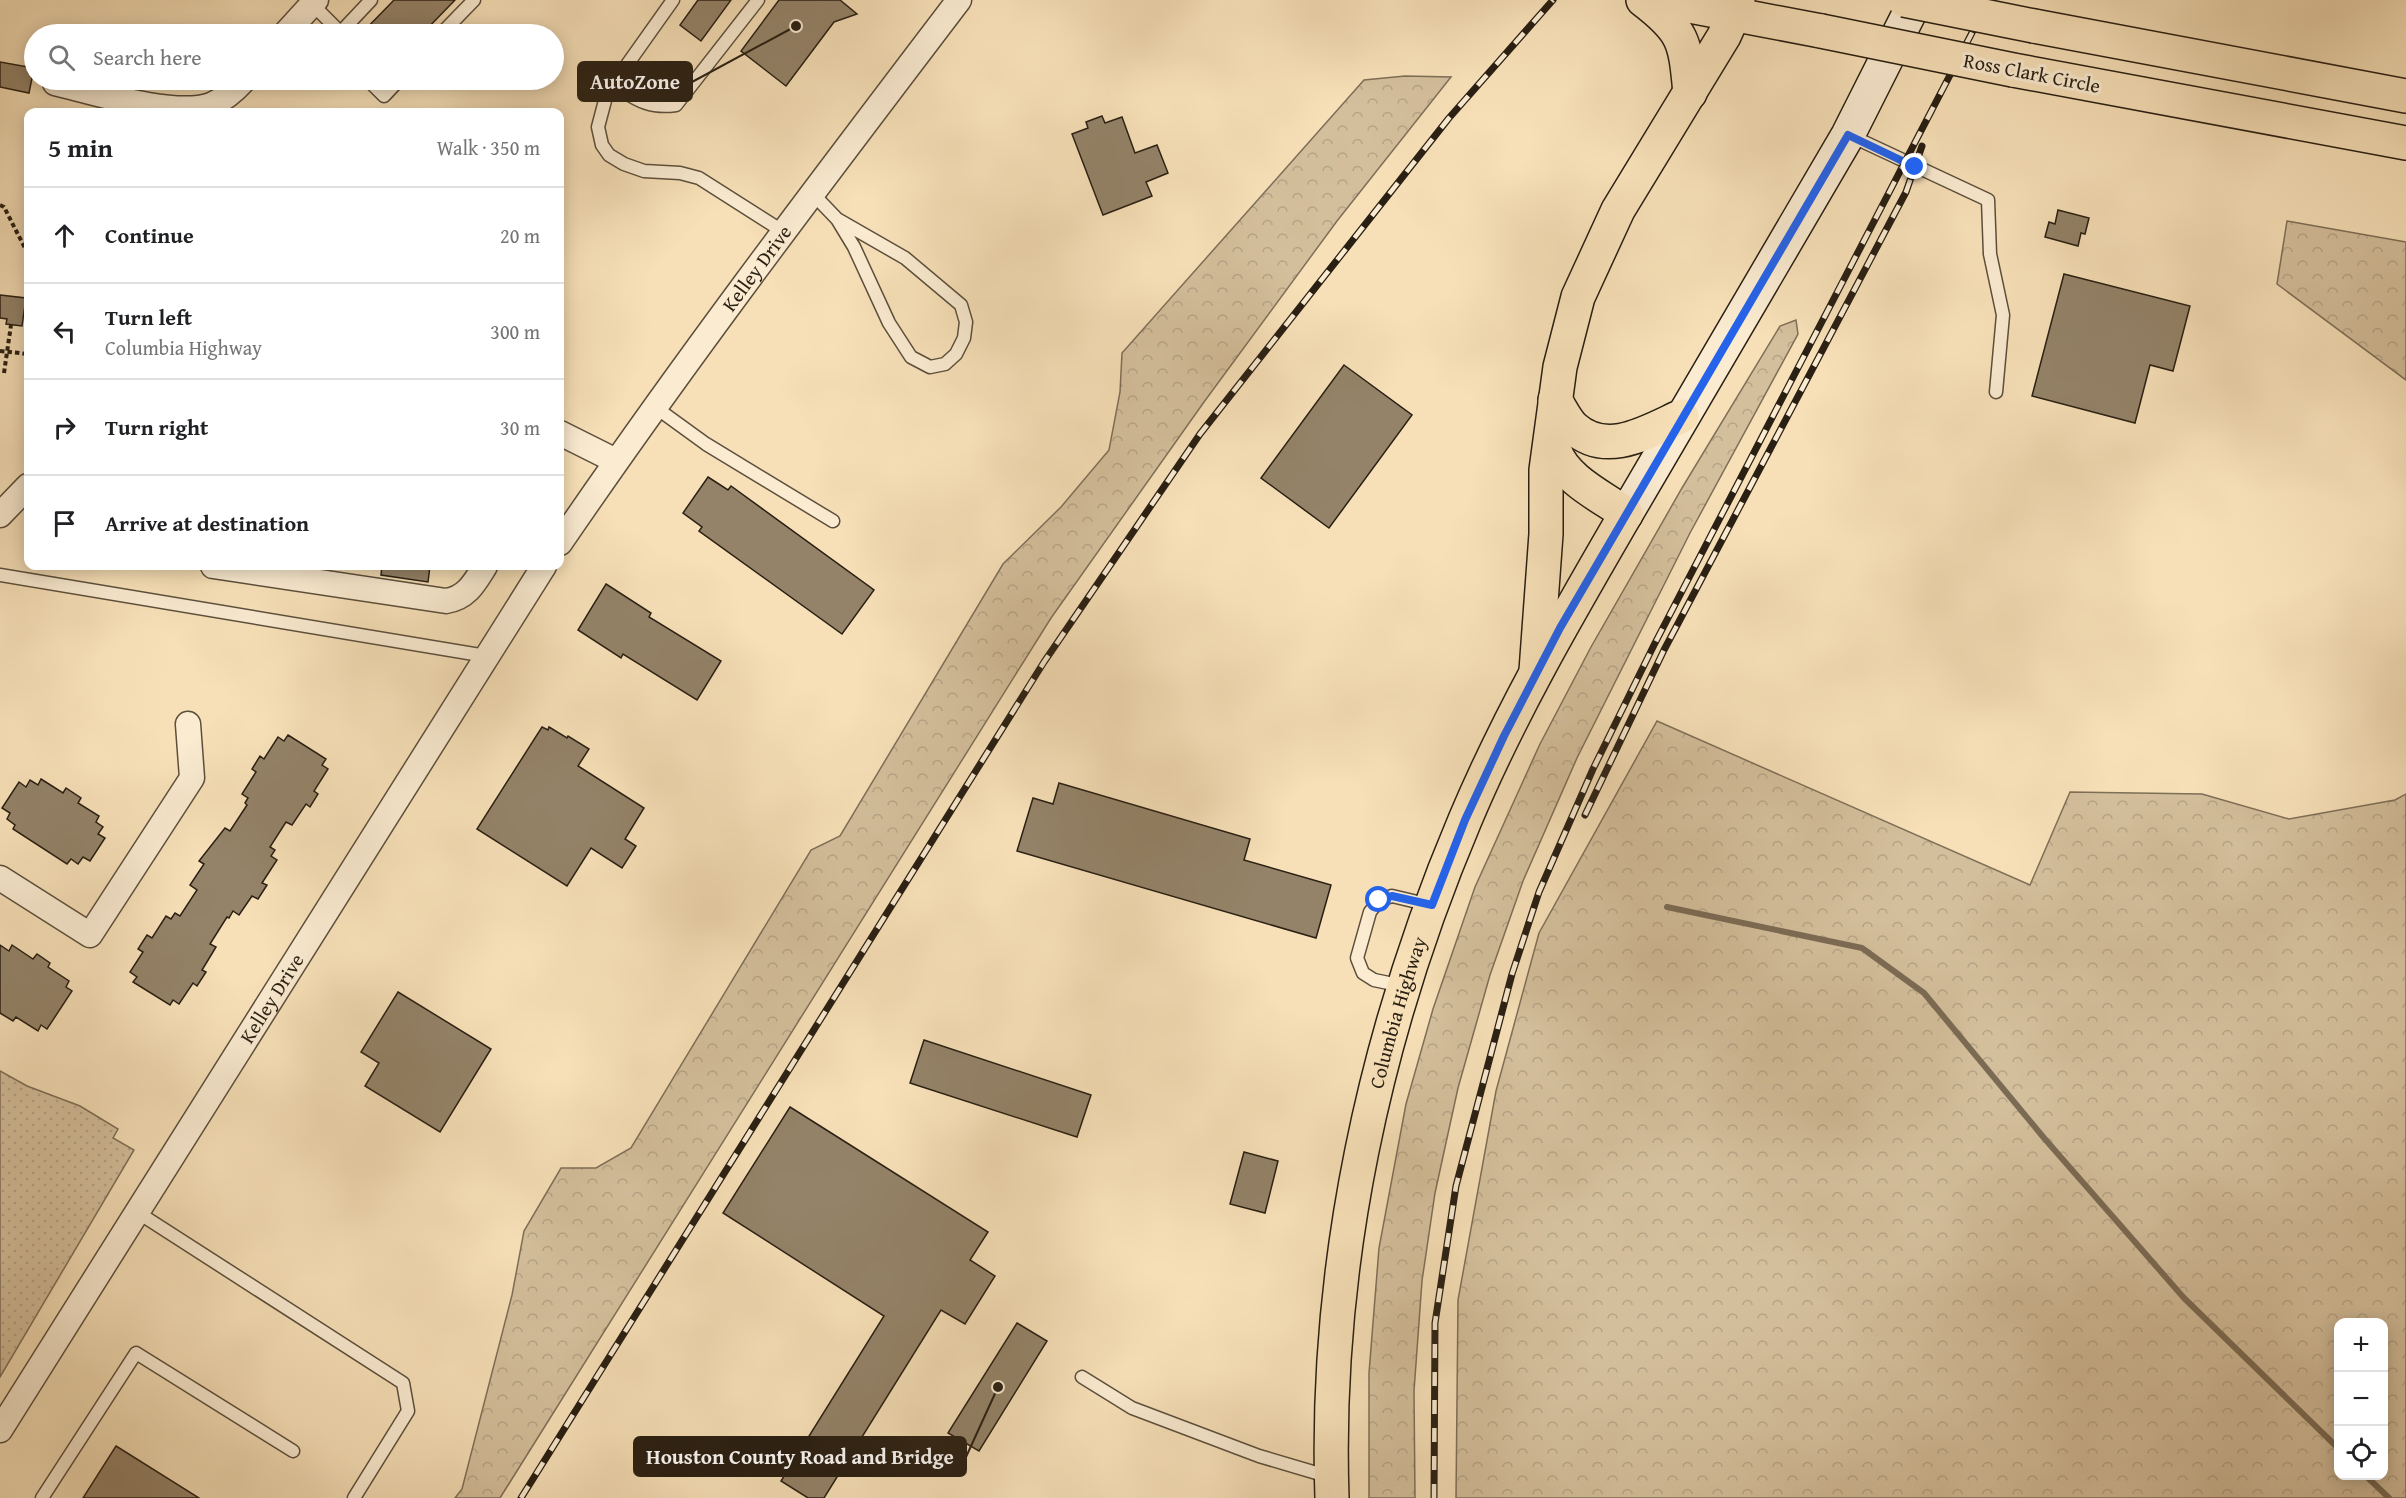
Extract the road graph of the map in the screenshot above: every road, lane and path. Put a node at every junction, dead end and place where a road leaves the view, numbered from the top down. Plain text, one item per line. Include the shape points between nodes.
1 (372, 0) edge
2 (474, 0) edge
3 (673, 0) edge
4 (758, 0) edge
5 (959, 0) edge
6 (1643, 0) edge
7 (1658, 0) edge
8 (1904, 0) edge
9 (1916, 0) edge
10 (314, 2) edge
11 (1736, 7) edge
12 (294, 24) edge
13 (332, 24) edge
14 (349, 24) edge
15 (451, 24) edge
16 (613, 85) junction
17 (83, 90) edge
18 (232, 90) edge
19 (378, 90) edge
20 (390, 90) edge
21 (1689, 93) junction
22 (2406, 96) edge
23 (173, 108) edge
24 (209, 108) edge
25 (1848, 135) junction
26 (2406, 143) edge
27 (813, 194) junction
28 (0, 205) edge
29 (837, 219) junction
30 (784, 232) junction
31 (24, 246) edge
32 (11, 325) dead end
33 (0, 351) edge
34 (7, 352) junction
35 (24, 354) edge
36 (4, 373) dead end
37 (1996, 393) dead end
38 (655, 408) junction
39 (1554, 415) junction
40 (1682, 416) junction
41 (564, 434) edge
42 (616, 461) junction
43 (24, 490) edge
44 (1626, 514) junction
45 (0, 515) edge
46 (833, 521) dead end
47 (564, 537) edge
48 (240, 570) edge
49 (482, 570) edge
50 (541, 570) edge
51 (0, 575) edge
52 (486, 656) junction
53 (1536, 671) junction
54 (188, 724) dead end
55 (0, 878) edge
56 (1432, 905) junction
57 (1404, 987) junction
58 (137, 1212) junction
59 (1082, 1377) dead end
60 (0, 1431) edge
61 (293, 1452) dead end
62 (1332, 1488) edge
63 (42, 1498) edge
64 (354, 1498) edge

1 - 14 lane
2 - 15 lane
3 - 16 lane
4 - 16 lane via 676,105 659,107 640,102
5 - 27 street, Kelley Drive
6 - 21 main road via 1677,31 1686,52
7 - 11 main road, Ross Clark Circle
8 - 22 main road, bridge
9 - 25 main road, Columbia Highway
10 - 12 street
10 - 13 lane
11 - 21 main road via 1724,36
11 - 26 main road, Ross Clark Circle, bridge via 1821,31 2013,70
16 - 30 lane via 606,93 598,127 609,155 644,171 699,178
17 - 23 street
18 - 24 street
19 - 20 lane via 384,96
21 - 39 main road via 1595,255 1567,333
25 - 37 lane via 1988,200 1990,254 2003,315
25 - 40 main road, Columbia Highway
27 - 29 lane
27 - 30 street, Kelley Drive
28 - 31 path
29 - 29 lane via 905,258 961,305 966,322 964,338 945,364 930,367 911,357 889,323
30 - 38 street, Kelley Drive
32 - 34 path
33 - 34 path
34 - 35 path
34 - 36 path
38 - 42 street, Kelley Drive
38 - 46 lane via 706,444
39 - 40 main road via 1587,436 1605,442 1621,441
39 - 44 main road via 1555,450 1563,465
39 - 53 main road via 1546,470
40 - 44 main road, Columbia Highway
41 - 42 street
42 - 47 street, Kelley Drive
43 - 45 street
44 - 53 main road, Columbia Highway
48 - 49 street via 446,601 457,600 466,593
50 - 52 street, Kelley Drive
51 - 52 lane
52 - 58 street, Kelley Drive
53 - 56 main road, Columbia Highway via 1465,820
54 - 55 street via 192,778 90,935
56 - 57 main road, Columbia Highway
56 - 57 lane via 1392,896 1379,900 1370,912 1357,958 1363,974
57 - 62 main road, Columbia Highway via 1363,1145 1350,1215 1336,1330
58 - 60 street, Kelley Drive
58 - 64 lane via 403,1383 408,1411
59 - 62 lane via 1132,1408
61 - 63 lane via 135,1353

